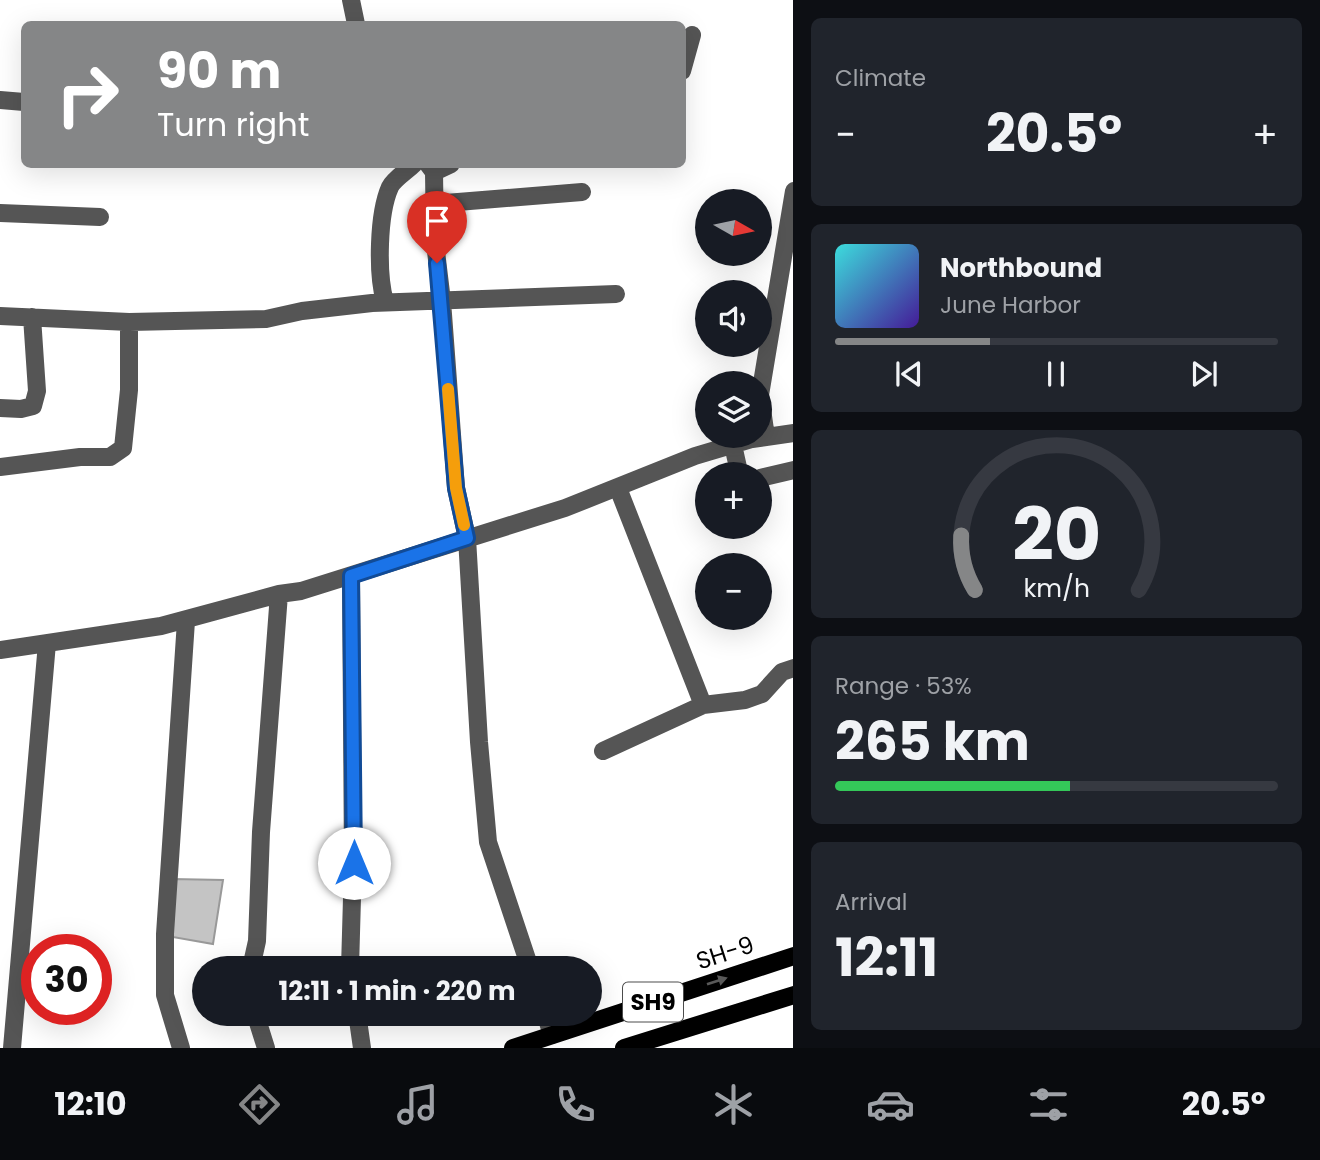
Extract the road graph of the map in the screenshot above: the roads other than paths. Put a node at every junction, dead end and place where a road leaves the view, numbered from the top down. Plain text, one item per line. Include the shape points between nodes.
1 (351, 0) edge
2 (355, 21) edge
3 (692, 35) dead end
4 (686, 57) edge
5 (0, 100) edge
6 (21, 103) edge
7 (409, 168) edge
8 (431, 168) edge
9 (793, 191) edge
10 (582, 192) dead end
11 (433, 204) junction
12 (0, 213) edge
13 (100, 217) dead end
14 (616, 294) dead end
15 (442, 301) junction
16 (385, 302) junction
17 (0, 316) edge
18 (32, 317) junction
19 (129, 322) junction
20 (764, 371) edge
21 (0, 408) edge
22 (793, 433) edge
23 (772, 436) edge
24 (723, 448) edge
25 (0, 467) edge
26 (793, 470) edge
27 (772, 475) edge
28 (618, 488) junction
29 (467, 538) junction
30 (351, 576) junction
31 (279, 594) junction
32 (186, 621) junction
33 (47, 643) junction
34 (0, 650) edge
35 (793, 668) edge
36 (703, 705) junction
37 (604, 751) dead end
38 (254, 956) edge
39 (350, 956) edge
40 (526, 956) edge
41 (793, 956) edge
42 (793, 995) edge
43 (259, 1026) edge
44 (359, 1026) edge
45 (549, 1026) edge
46 (552, 1035) junction
47 (12, 1048) edge
48 (181, 1048) edge
49 (266, 1048) edge
50 (362, 1048) edge
51 (513, 1048) edge
52 (624, 1048) edge

1 - 2 street
3 - 4 street
5 - 6 street
7 - 16 street via 390,185 385,207 380,287
8 - 11 street
9 - 20 street
10 - 11 street
11 - 15 street
12 - 13 street
14 - 15 street
15 - 16 street
15 - 29 street via 456,488
16 - 19 street via 266,318
17 - 18 street
18 - 19 street
18 - 21 street via 37,391 33,406
19 - 25 street via 123,448 110,457
22 - 23 street
24 - 28 street
26 - 27 street
28 - 29 street
28 - 36 street
29 - 30 street
29 - 40 street via 488,842
30 - 31 street
30 - 39 street
31 - 32 street
31 - 38 street
32 - 33 street
32 - 48 street via 165,934 165,995
33 - 34 street
33 - 47 street
35 - 36 street via 782,672 762,694
36 - 37 street
46 -> 41 main road, SH-9 / SH9
42 - 52 main road, SH9
43 - 49 street
44 - 50 street
45 - 46 street
46 - 51 main road, SH-9 / SH9

